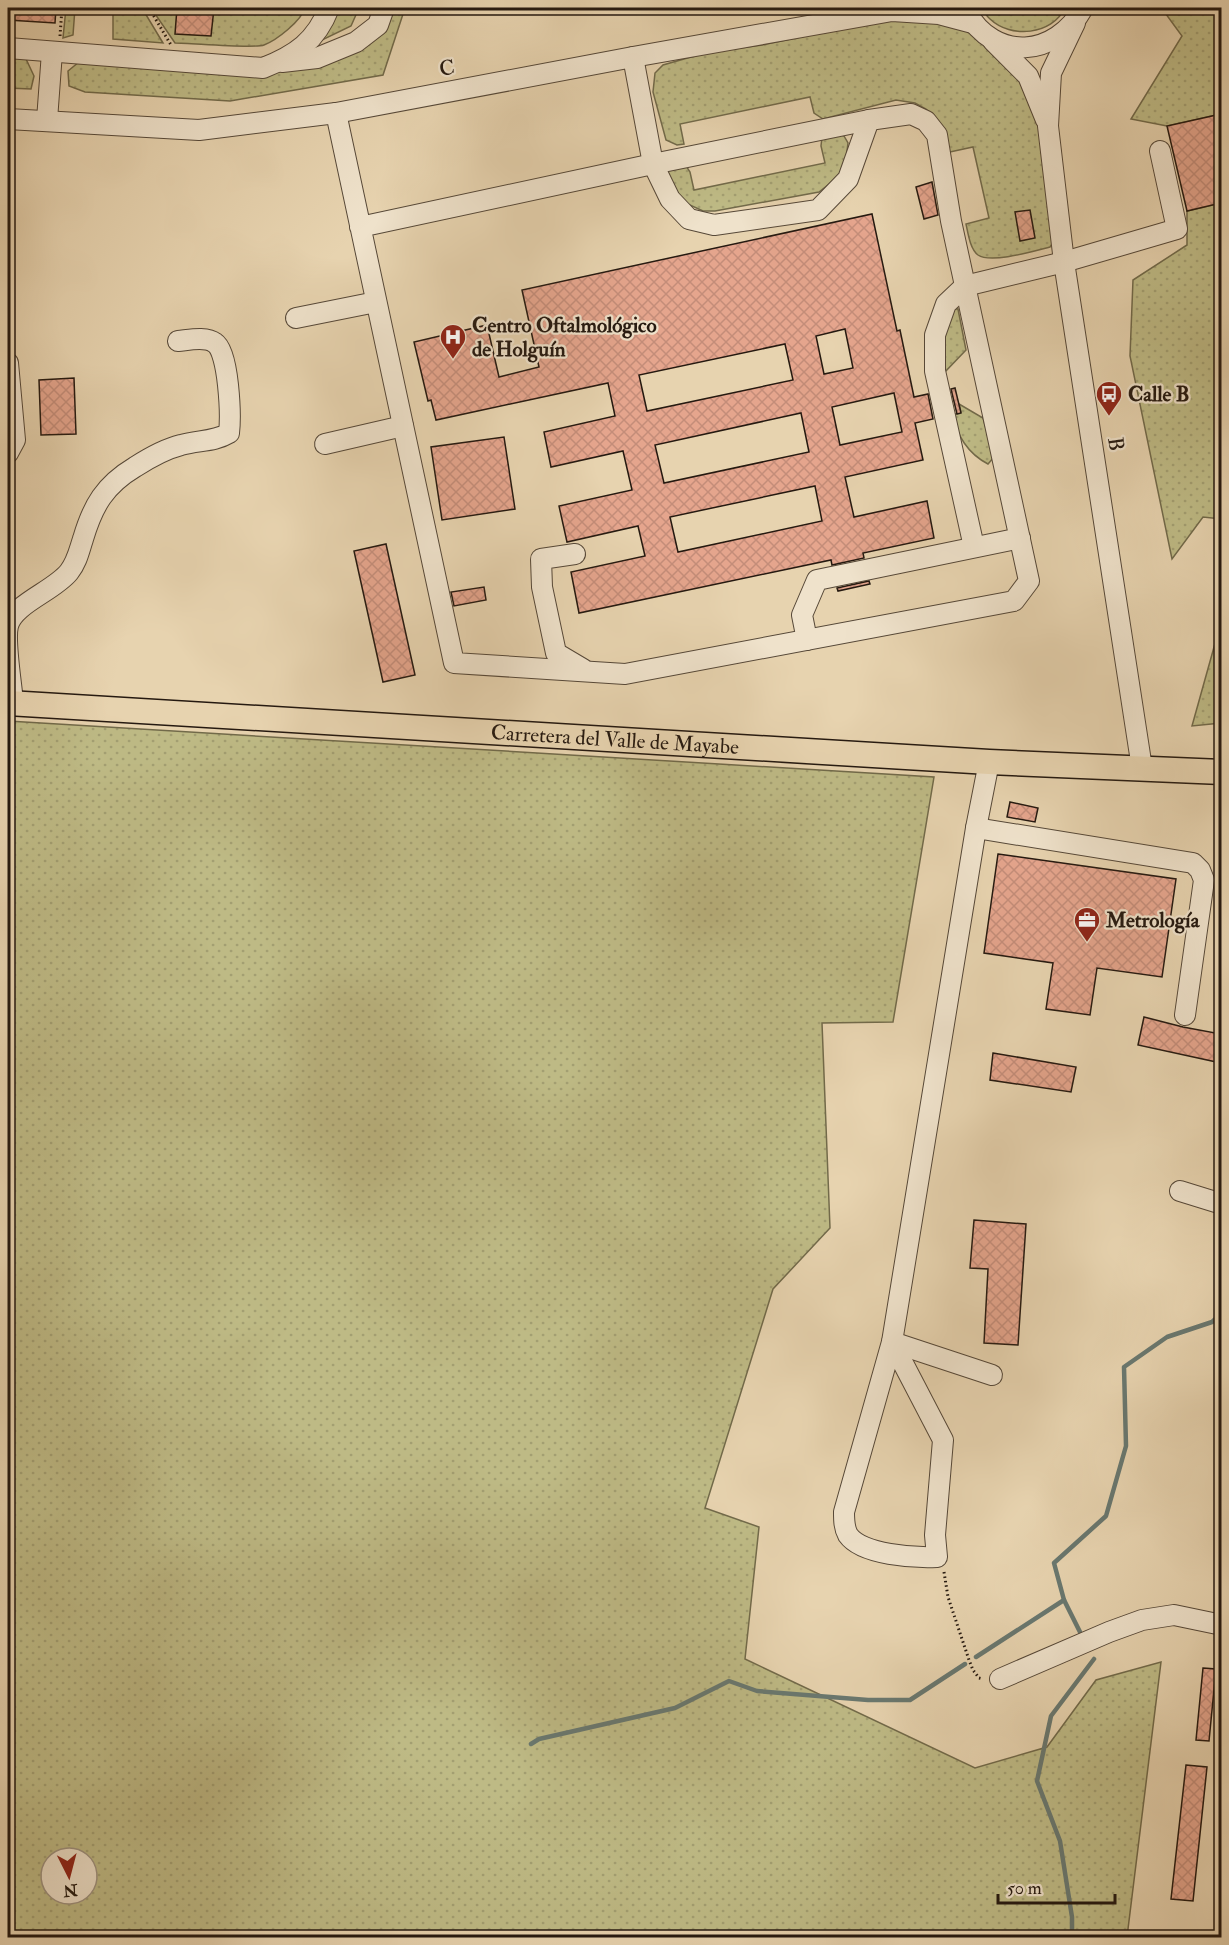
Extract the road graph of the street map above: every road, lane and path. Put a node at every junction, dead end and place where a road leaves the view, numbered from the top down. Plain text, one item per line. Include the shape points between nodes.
1 (62, 8) edge
2 (149, 8) edge
3 (329, 8) edge
4 (384, 8) edge
5 (895, 9) edge
6 (969, 15) edge
7 (1079, 15) edge
8 (991, 39) junction
9 (8, 48) edge
10 (56, 52) junction
11 (633, 57) junction
12 (180, 62) junction
13 (279, 62) junction
14 (336, 113) junction
15 (8, 118) edge
16 (47, 120) junction
17 (870, 120) junction
18 (1048, 126) junction
19 (1160, 151) dead end
20 (654, 164) junction
21 (360, 227) junction
22 (1064, 262) junction
23 (965, 286) junction
24 (376, 302) junction
25 (296, 318) dead end
26 (178, 341) dead end
27 (8, 363) edge
28 (403, 426) junction
29 (325, 444) dead end
30 (8, 453) edge
31 (1020, 538) junction
32 (974, 547) junction
33 (575, 555) dead end
34 (8, 615) edge
35 (8, 626) edge
36 (807, 640) junction
37 (588, 672) junction
38 (10, 703) edge
39 (989, 762) junction
40 (1142, 768) junction
41 (1221, 772) edge
42 (976, 828) junction
43 (1185, 1015) dead end
44 (1180, 1191) dead end
45 (1221, 1204) edge
46 (892, 1342) junction
47 (992, 1375) dead end
48 (937, 1557) junction
49 (1221, 1625) edge
50 (1000, 1679) joint

1 - 10 path
2 - 12 path
3 - 13 street via 310,41
4 - 13 street via 378,25 356,42 317,58
5 - 6 street, C
5 - 11 street, C
6 - 8 street, B
7 - 8 street via 1056,39 1035,47 1012,47
7 - 18 street, B via 1051,73
8 - 18 street, B via 1028,76
9 - 10 street
10 - 12 street
10 - 16 street
11 - 14 street, C
11 - 20 street
12 - 13 street via 263,68
14 - 16 street, C via 198,130
14 - 21 street
15 - 16 street, C
17 - 20 street
17 - 20 street via 848,179 818,210 714,225 689,219 670,199
17 - 23 street via 911,114 926,121 937,135
18 - 22 street, B
19 - 22 street via 1177,229
20 - 21 street
21 - 24 street
22 - 23 street
22 - 40 street, B
23 - 31 street
23 - 32 street via 946,304 934,335 935,371
24 - 25 street
24 - 28 street
26 - 35 street via 209,340 220,348 230,408 229,433 160,453 114,482 92,511 76,564 64,578 15,612
27 - 30 street via 15,440
28 - 29 street
28 - 37 street via 454,663
31 - 32 street
31 - 36 street via 1029,581 1014,601
32 - 36 street via 817,580 802,615
33 - 37 street via 541,559 542,587 556,653
34 - 35 street
35 - 38 street
36 - 37 street via 625,675
38 - 39 main road, Carretera del Valle de Mayabe
39 - 40 main road, Carretera del Valle de Mayabe
39 - 42 street
40 - 41 main road, Carretera del Valle de Mayabe
42 - 43 street via 1193,863 1204,880
42 - 46 street
44 - 45 street
46 - 47 street
46 - 48 street via 943,1440 935,1535
46 - 48 street via 844,1512 844,1526 849,1536 863,1546 911,1558
48 - 50 path via 973,1670 979,1678
49 - 50 street via 1174,1615 1142,1620

